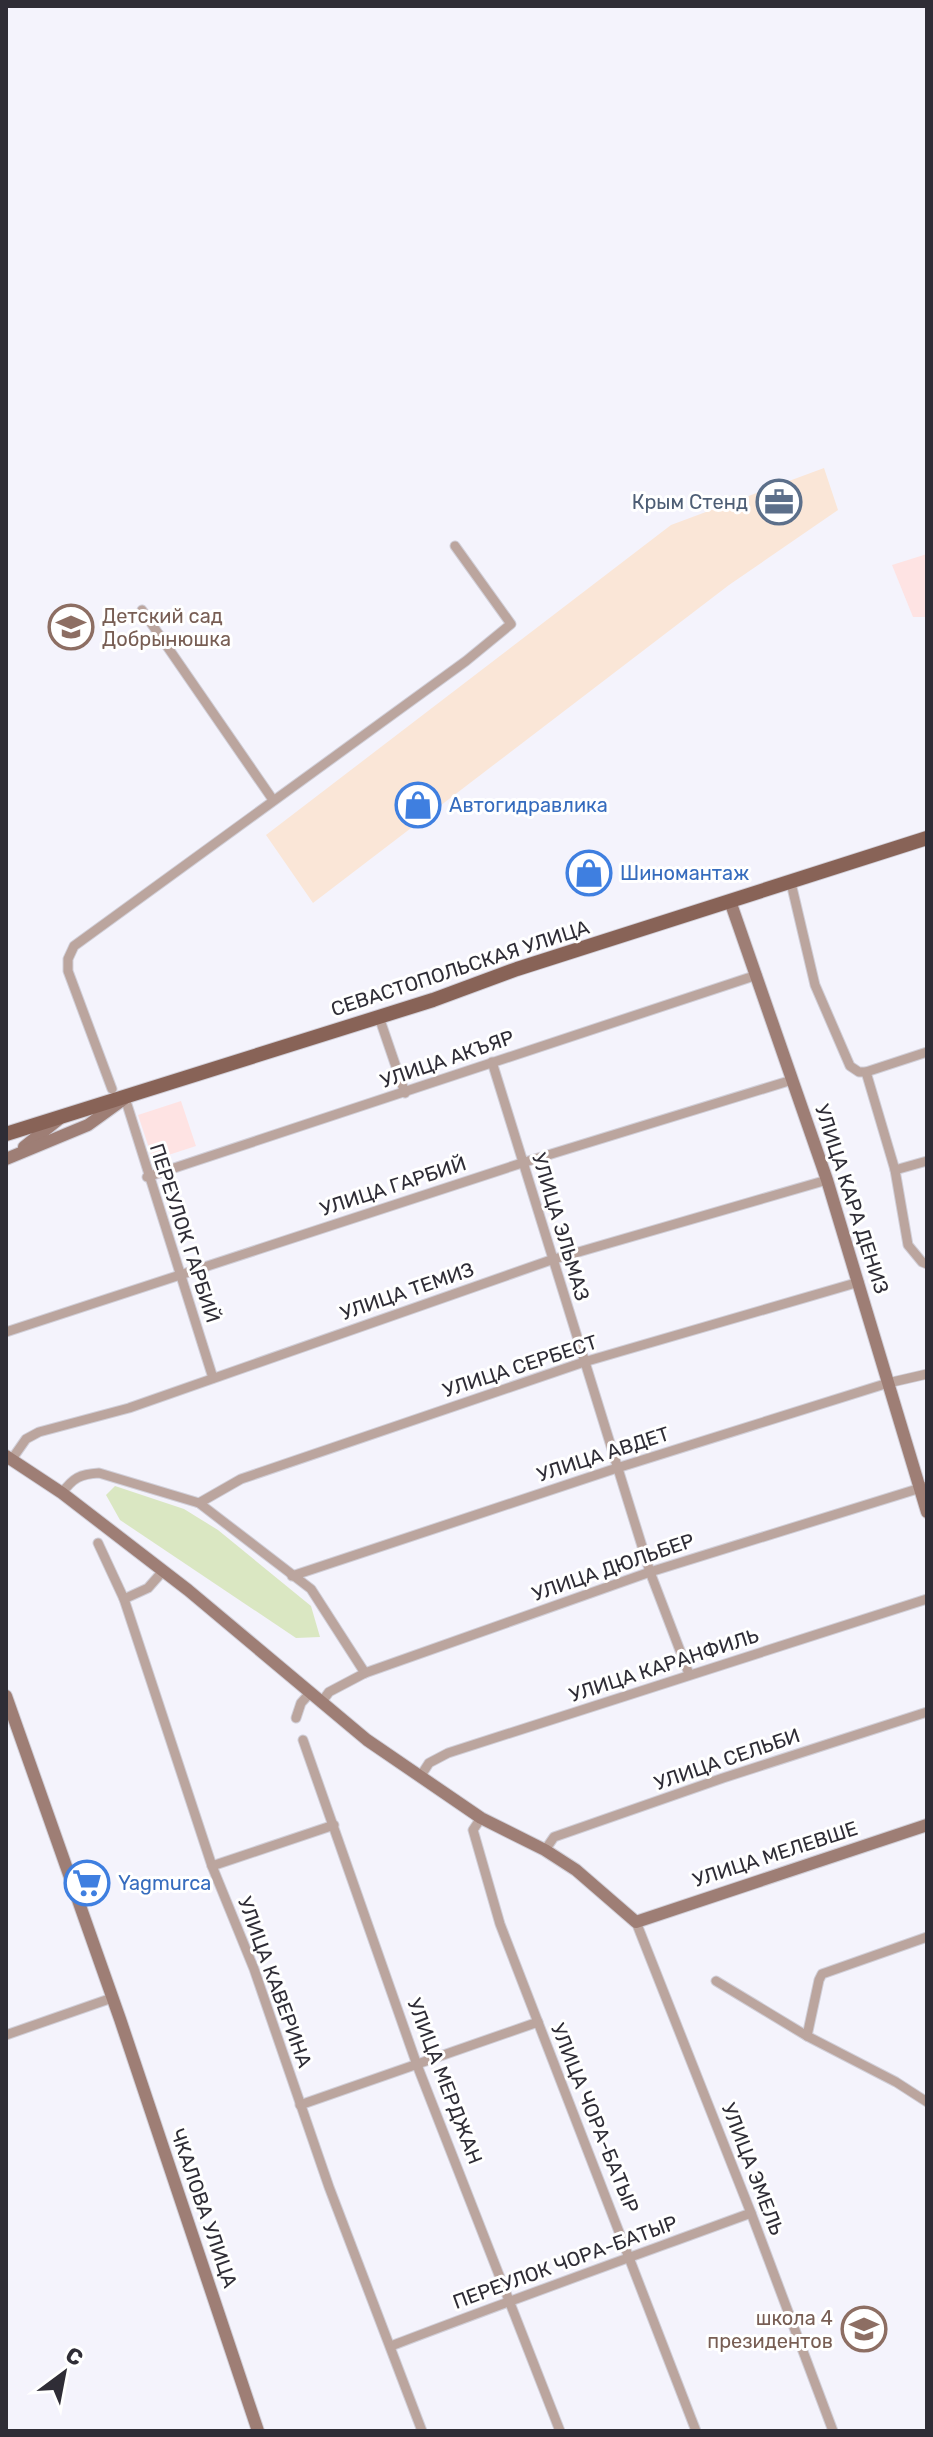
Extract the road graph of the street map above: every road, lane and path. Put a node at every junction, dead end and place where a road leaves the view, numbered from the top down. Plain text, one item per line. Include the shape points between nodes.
1 (455, 546) dead end
2 (142, 610) dead end
3 (271, 797) dead end
4 (927, 838) edge
5 (791, 883) junction
6 (730, 901) junction
7 (757, 975) junction
8 (379, 1017) junction
9 (927, 1052) edge
10 (492, 1062) junction
11 (866, 1072) junction
12 (792, 1080) junction
13 (405, 1093) junction
14 (118, 1094) junction
15 (64, 1115) junction
16 (6, 1134) edge
17 (11, 1157) edge
18 (927, 1161) edge
19 (522, 1163) junction
20 (895, 1170) junction
21 (147, 1177) junction
22 (827, 1180) junction
23 (551, 1260) junction
24 (927, 1264) edge
25 (178, 1274) junction
26 (859, 1282) junction
27 (6, 1332) edge
28 (584, 1362) junction
29 (927, 1374) edge
30 (213, 1378) junction
31 (888, 1383) junction
32 (9, 1457) edge
33 (617, 1468) junction
34 (923, 1487) edge
35 (62, 1493) junction
36 (199, 1503) junction
37 (927, 1512) edge
38 (98, 1543) dead end
39 (163, 1571) junction
40 (650, 1572) junction
41 (292, 1576) junction
42 (124, 1599) junction
43 (927, 1599) edge
44 (365, 1673) junction
45 (689, 1674) junction
46 (310, 1693) junction
47 (6, 1696) edge
48 (321, 1703) junction
49 (927, 1712) edge
50 (296, 1718) dead end
51 (11, 1726) edge
52 (303, 1740) dead end
53 (420, 1777) junction
54 (481, 1818) junction
55 (334, 1825) junction
56 (927, 1825) edge
57 (545, 1850) junction
58 (212, 1866) junction
59 (636, 1922) junction
60 (927, 1937) edge
61 (716, 1981) dead end
62 (112, 1998) junction
63 (538, 2022) junction
64 (6, 2035) edge
65 (807, 2036) junction
66 (417, 2065) junction
67 (927, 2102) edge
68 (300, 2105) junction
69 (751, 2213) junction
70 (631, 2257) junction
71 (510, 2300) junction
72 (391, 2346) junction
73 (258, 2431) edge
74 (422, 2431) edge
75 (560, 2431) edge
76 (696, 2431) edge
77 (833, 2431) edge

1 - 14 street, ПЕРЕУЛОК ГАРБИЙ via 511,624 74,946 68,971
2 - 3 street
4 - 5 main road, СЕВАСТОПОЛЬСКАЯ УЛИЦА
5 - 6 main road, СЕВАСТОПОЛЬСКАЯ УЛИЦА
5 - 11 street via 815,985 850,1066
6 - 7 main road, УЛИЦА КАРА ДЕНИЗ
6 - 8 main road, СЕВАСТОПОЛЬСКАЯ УЛИЦА
7 - 10 street, УЛИЦА АКЪЯР
7 - 12 main road, УЛИЦА КАРА ДЕНИЗ
8 - 13 street
8 - 14 main road, СЕВАСТОПОЛЬСКАЯ УЛИЦА
9 - 11 street
10 - 13 street, УЛИЦА АКЪЯР
10 - 19 street, УЛИЦА ЭЛЬМАЗ
11 - 20 street
12 - 19 street, УЛИЦА ГАРБИЙ
12 - 22 main road, УЛИЦА КАРА ДЕНИЗ
13 - 21 street, УЛИЦА АКЪЯР
14 - 15 main road, СЕВАСТОПОЛЬСКАЯ УЛИЦА
14 - 17 main road via 88,1125
14 - 21 street, ПЕРЕУЛОК ГАРБИЙ
15 - 16 main road, СЕВАСТОПОЛЬСКАЯ УЛИЦА
15 - 17 main road
18 - 20 street
19 - 23 street, УЛИЦА ЭЛЬМАЗ
19 - 25 street, УЛИЦА ГАРБИЙ
20 - 24 street via 908,1245
21 - 25 street, ПЕРЕУЛОК ГАРБИЙ
22 - 23 street, УЛИЦА ТЕМИЗ
22 - 26 main road, УЛИЦА КАРА ДЕНИЗ
23 - 28 street, УЛИЦА ЭЛЬМАЗ
23 - 30 street, УЛИЦА ТЕМИЗ
25 - 27 street, УЛИЦА ГАРБИЙ
25 - 30 street, ПЕРЕУЛОК ГАРБИЙ
26 - 28 street, УЛИЦА СЕРБЕСТ
26 - 31 main road, УЛИЦА КАРА ДЕНИЗ
28 - 33 street, УЛИЦА ЭЛЬМАЗ
28 - 36 street, УЛИЦА СЕРБЕСТ via 241,1479
29 - 31 street, УЛИЦА АВДЕТ
30 - 32 street, УЛИЦА ТЕМИЗ via 39,1432
31 - 33 street, УЛИЦА АВДЕТ
31 - 34 main road, УЛИЦА КАРА ДЕНИЗ
32 - 35 main road
33 - 40 street, УЛИЦА ЭЛЬМАЗ
33 - 41 street, УЛИЦА АВДЕТ
34 - 37 main road, УЛИЦА КАРА ДЕНИЗ
34 - 40 street, УЛИЦА ДЮЛЬБЕР
35 - 36 street via 82,1474 99,1473
35 - 39 main road
36 - 41 street
38 - 42 street, УЛИЦА КАВЕРИНА
39 - 42 street via 148,1588
39 - 46 main road
40 - 44 street, УЛИЦА ДЮЛЬБЕР
40 - 45 street, УЛИЦА ЭЛЬМАЗ
41 - 44 street via 311,1589
42 - 58 street, УЛИЦА КАВЕРИНА
43 - 45 street, УЛИЦА КАРАНФИЛЬ
44 - 48 street, УЛИЦА ДЮЛЬБЕР via 329,1692
45 - 53 street, УЛИЦА КАРАНФИЛЬ via 448,1753 429,1763
46 - 48 main road
46 - 50 street
47 - 51 main road, ЧКАЛОВА УЛИЦА
48 - 53 main road
49 - 57 street, УЛИЦА СЕЛЬБИ via 554,1837
51 - 62 main road, ЧКАЛОВА УЛИЦА
52 - 55 street, УЛИЦА МЕРДЖАН
53 - 54 main road
54 - 57 main road
54 - 63 street, УЛИЦА ЧОРА-БАТЫР via 473,1830 500,1924
55 - 58 street
55 - 66 street, УЛИЦА МЕРДЖАН
56 - 59 main road, УЛИЦА МЕЛЕВШЕ
57 - 59 main road
58 - 68 street, УЛИЦА КАВЕРИНА
59 - 69 street, УЛИЦА ЭМЕЛЬ
60 - 65 street via 822,1974
61 - 65 street
62 - 64 street
62 - 73 main road, ЧКАЛОВА УЛИЦА
63 - 66 street
63 - 70 street, УЛИЦА ЧОРА-БАТЫР
65 - 67 street
66 - 68 street
66 - 71 street, УЛИЦА МЕРДЖАН
68 - 72 street, УЛИЦА КАВЕРИНА
69 - 70 street, ПЕРЕУЛОК ЧОРА-БАТЫР
69 - 77 street, УЛИЦА ЭМЕЛЬ
70 - 71 street, ПЕРЕУЛОК ЧОРА-БАТЫР
70 - 76 street, УЛИЦА ЧОРА-БАТЫР
71 - 72 street, ПЕРЕУЛОК ЧОРА-БАТЫР
71 - 75 street, УЛИЦА МЕРДЖАН
72 - 74 street, УЛИЦА КАВЕРИНА

